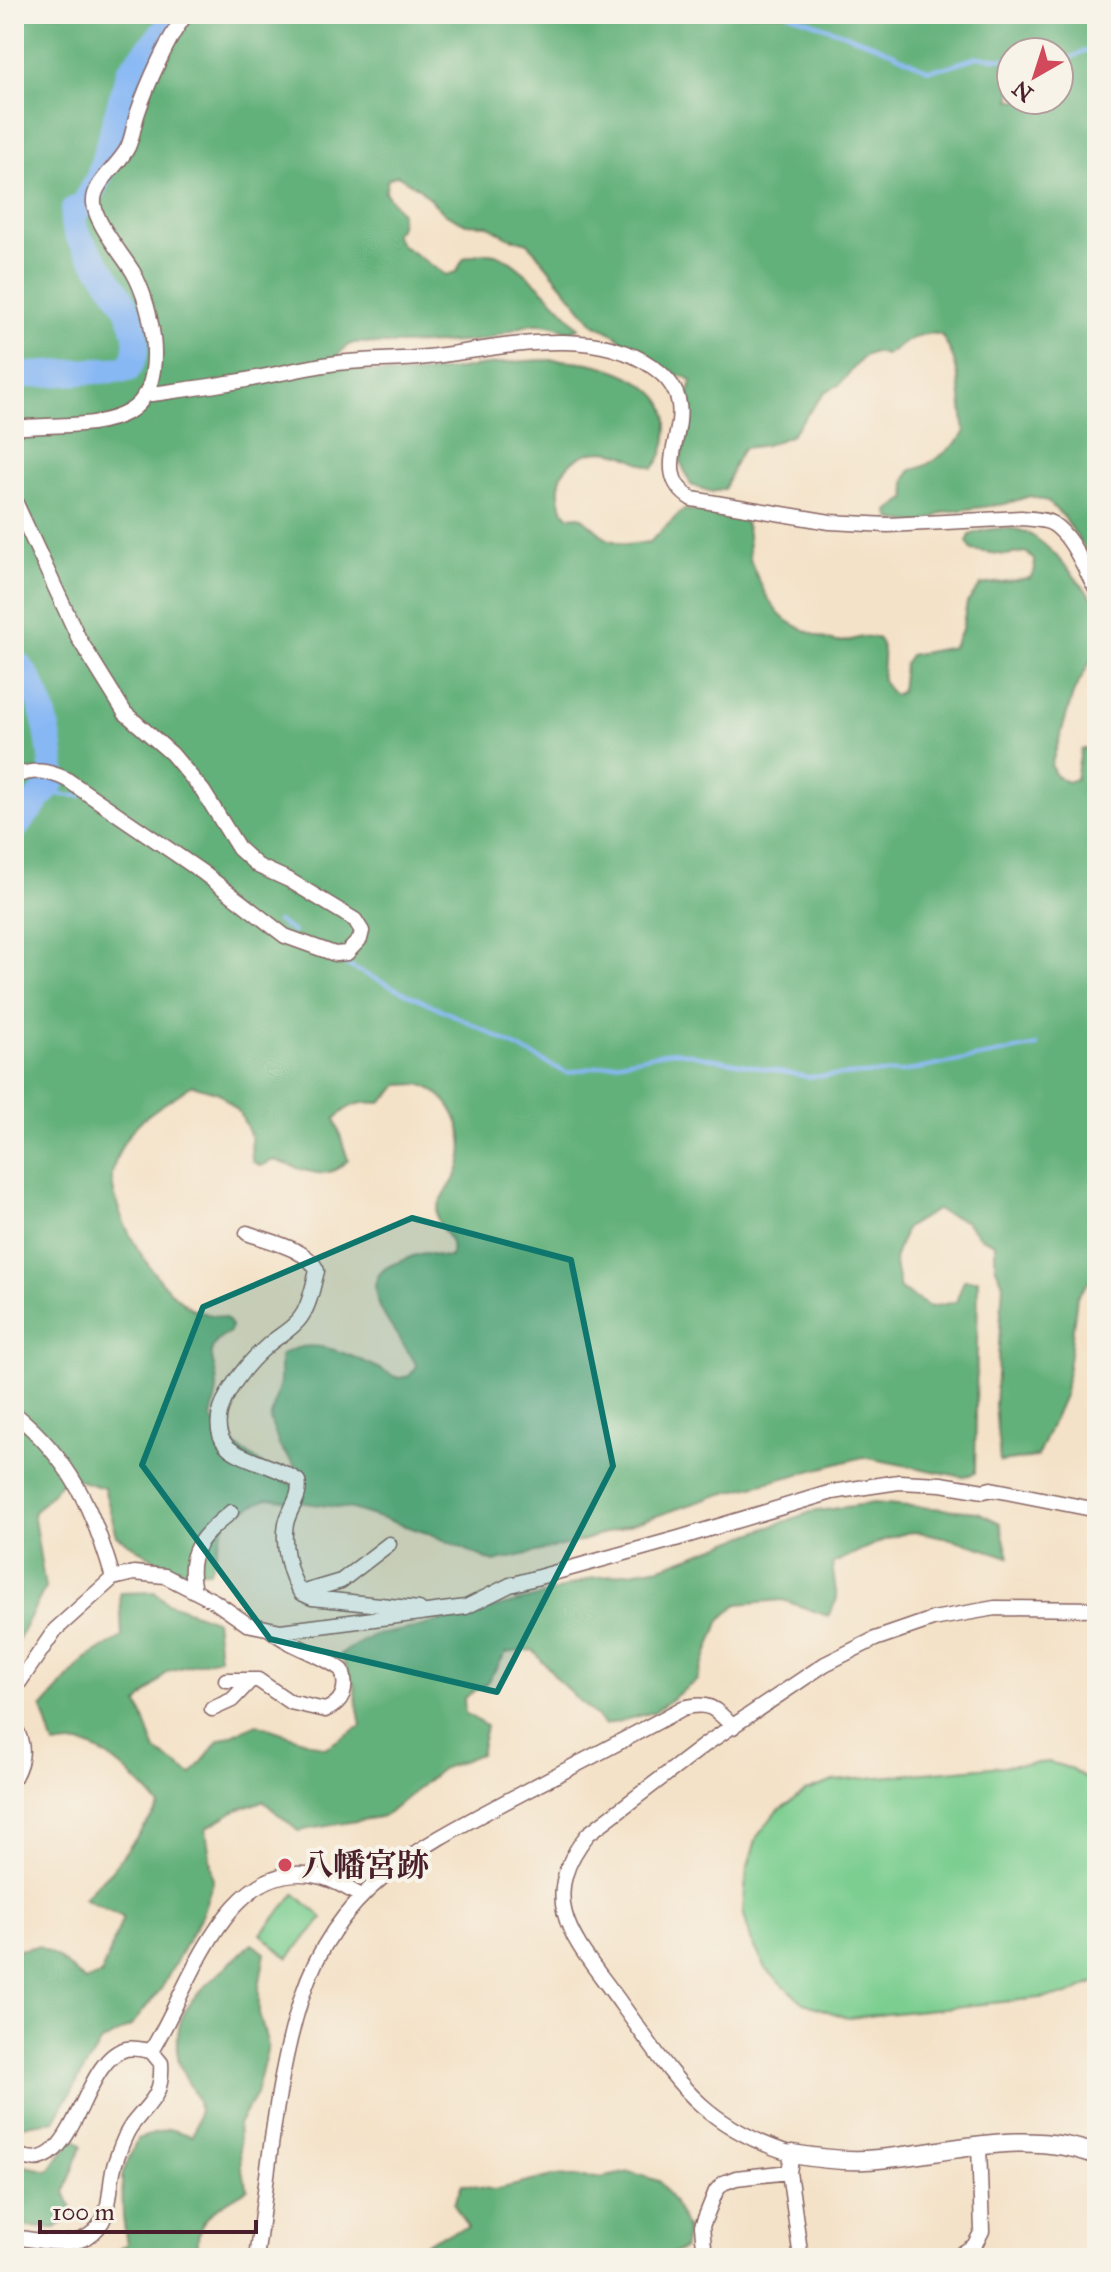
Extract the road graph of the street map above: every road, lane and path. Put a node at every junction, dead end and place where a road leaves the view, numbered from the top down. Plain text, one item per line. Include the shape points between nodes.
1 (187, 14) edge
2 (144, 395) junction
3 (14, 428) edge
4 (14, 499) edge
5 (1097, 590) edge
6 (14, 776) edge
7 (247, 1233) dead end
8 (14, 1413) edge
9 (1097, 1510) edge
10 (231, 1512) dead end
11 (389, 1544) dead end
12 (113, 1578) junction
13 (194, 1591) junction
14 (301, 1593) junction
15 (1097, 1609) edge
16 (431, 1612) junction
17 (269, 1629) junction
18 (226, 1680) dead end
19 (251, 1680) junction
20 (14, 1690) edge
21 (212, 1709) dead end
22 (14, 1726) edge
23 (733, 1727) junction
24 (14, 1777) edge
25 (361, 1896) junction
26 (151, 2051) junction
27 (979, 2146) junction
28 (14, 2153) edge
29 (1097, 2155) edge
30 (790, 2163) junction
31 (14, 2237) edge
32 (256, 2258) edge
33 (705, 2258) edge
34 (801, 2258) edge
35 (955, 2258) edge

1 - 2 street via 149,83 125,154 95,192 98,217 146,300 155,348
2 - 3 street via 127,413 98,421
2 - 5 street via 331,364 519,343 608,348 643,360 675,387 681,409 671,474 680,491 692,499 830,522 1039,520 1053,524 1065,537
4 - 6 street via 79,639 125,713 172,754 203,791 239,849 258,866 355,920 360,939 347,953 335,954 285,936 66,779 47,770
7 - 14 street via 303,1255 317,1267 303,1316 249,1363 226,1398 219,1420 222,1439 233,1451 287,1472 300,1485 284,1540
8 - 12 street via 49,1447 82,1491
9 - 16 street via 991,1489 899,1482 864,1486 510,1585 466,1607
10 - 13 street via 192,1553
11 - 14 street via 341,1581
12 - 13 street via 156,1575
12 - 20 street via 55,1630
13 - 17 street via 247,1624
14 - 16 street
15 - 23 street via 995,1608 933,1619 825,1664
16 - 17 street
17 - 19 street via 342,1670 345,1690 325,1710 290,1702
18 - 19 street
19 - 21 street via 232,1700
22 - 24 street via 23,1745
23 - 25 street via 716,1709 700,1704 683,1708 404,1858
23 - 30 street via 588,1834 566,1868 564,1910 569,1931 586,1957 682,2088 735,2131
25 - 26 street via 329,1879 304,1874 256,1886 228,1911
25 - 32 street via 322,1949 303,1993 286,2053
26 - 28 street via 128,2048 116,2053 50,2155 31,2159
26 - 31 street via 161,2063 158,2093 129,2129 114,2164 111,2201 102,2223 85,2238 61,2242
27 - 29 street via 1019,2141
27 - 30 street
27 - 35 street via 982,2231 974,2246
30 - 33 street via 723,2183 702,2226
30 - 34 street

